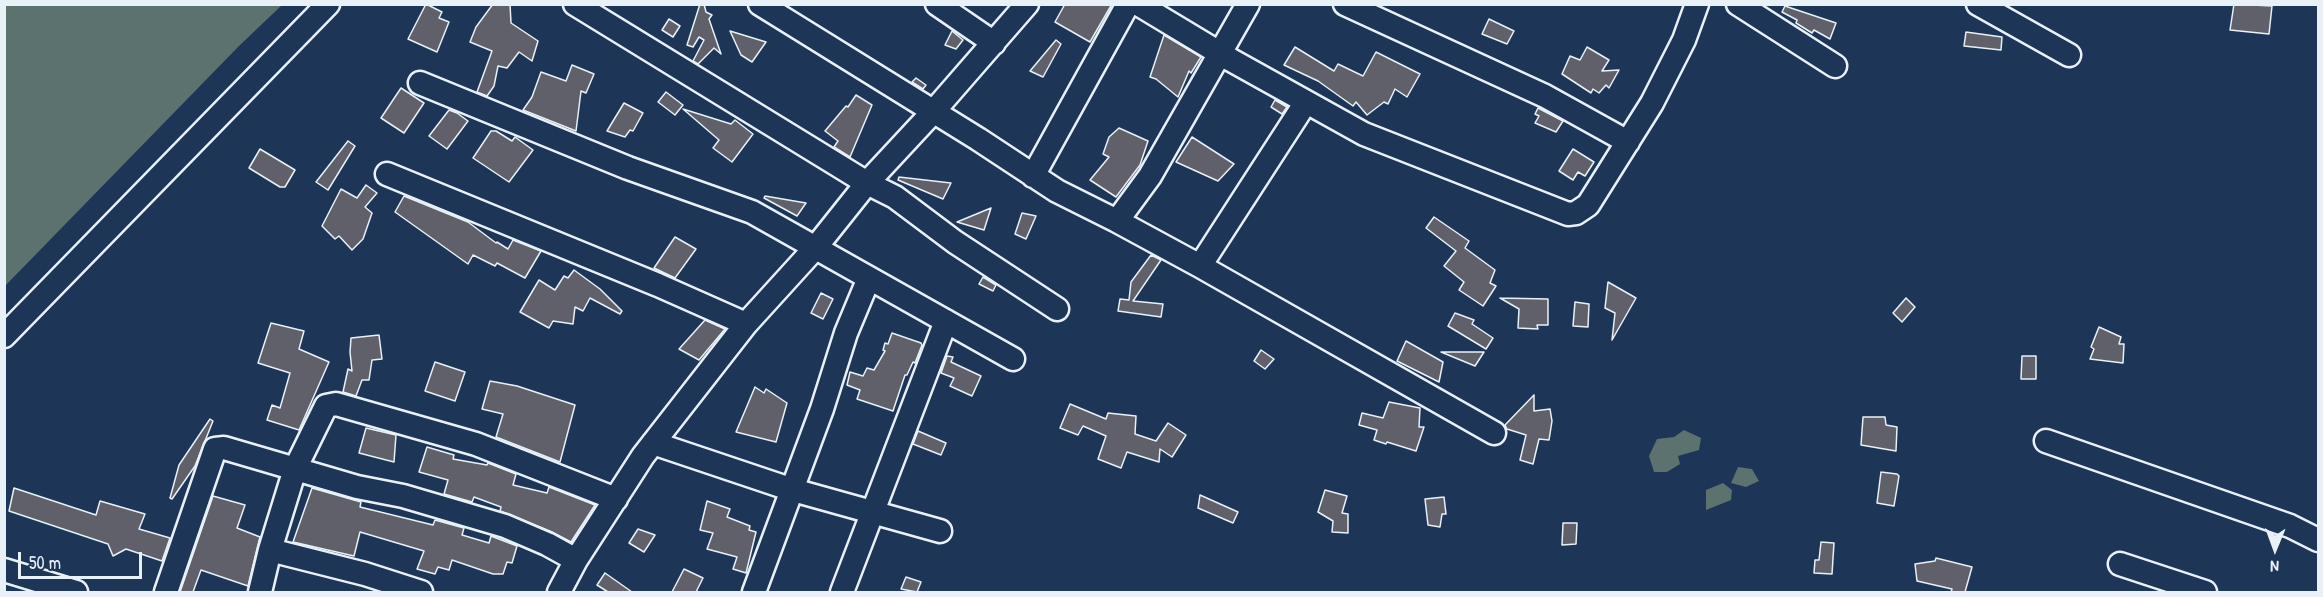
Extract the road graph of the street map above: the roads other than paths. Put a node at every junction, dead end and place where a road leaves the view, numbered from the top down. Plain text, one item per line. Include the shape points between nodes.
1 (328, 4) edge
2 (575, 4) edge
3 (760, 4) edge
4 (937, 4) edge
5 (1027, 4) edge
6 (1128, 4) edge
7 (1138, 4) edge
8 (1248, 4) edge
9 (1697, 4) edge
10 (1738, 4) edge
11 (1978, 4) edge
12 (1353, 6) edge
13 (994, 43) junction
14 (1220, 53) junction
15 (2069, 55) dead end
16 (1835, 66) dead end
17 (420, 82) dead end
18 (1306, 102) junction
19 (933, 112) junction
20 (1628, 142) junction
21 (387, 174) dead end
22 (1033, 176) junction
23 (867, 183) junction
24 (1117, 221) junction
25 (816, 247) junction
26 (1200, 266) junction
27 (869, 278) junction
28 (1057, 309) dead end
29 (946, 321) junction
30 (746, 324) junction
31 (4, 336) edge
32 (1013, 359) dead end
33 (1494, 433) dead end
34 (2046, 441) dead end
35 (653, 443) junction
36 (295, 469) junction
37 (793, 490) junction
38 (616, 499) junction
39 (874, 513) junction
40 (940, 531) dead end
41 (2319, 540) edge
42 (270, 550) junction
43 (576, 560) junction
44 (2120, 564) dead end
45 (4, 570) edge
46 (76, 592) edge
47 (166, 592) edge
48 (260, 592) edge
49 (421, 592) edge
50 (559, 592) edge
51 (754, 592) edge
52 (842, 592) edge
53 (2205, 592) edge

1 - 31 street
2 - 23 street
3 - 19 street
4 - 13 street
5 - 13 street
6 - 22 street
7 - 14 street
8 - 14 street
9 - 20 street via 1679,50
10 - 16 street
11 - 15 street
12 - 20 street via 1545,96
13 - 19 street
14 - 18 street
14 - 24 street via 1150,176
17 - 25 street via 628,168 752,212
18 - 20 street via 1364,134 1568,214 1588,205
18 - 26 street
19 - 22 street
19 - 23 street
21 - 30 street
22 - 24 street
23 - 25 street
23 - 28 street via 895,197
24 - 26 street
25 - 27 street
25 - 30 street
26 - 33 street
27 - 29 street
27 - 37 street via 846,333
29 - 32 street
29 - 39 street
30 - 35 street
34 - 41 street via 2290,526
35 - 37 street
35 - 38 street
36 - 38 street via 326,406 336,404 476,444
36 - 42 street
36 - 43 street via 505,526
36 - 47 street via 224,448 215,449
37 - 39 street
37 - 51 street
38 - 43 street
39 - 40 street
39 - 52 street
42 - 48 street
42 - 49 street
43 - 50 street
44 - 53 street
45 - 46 street

